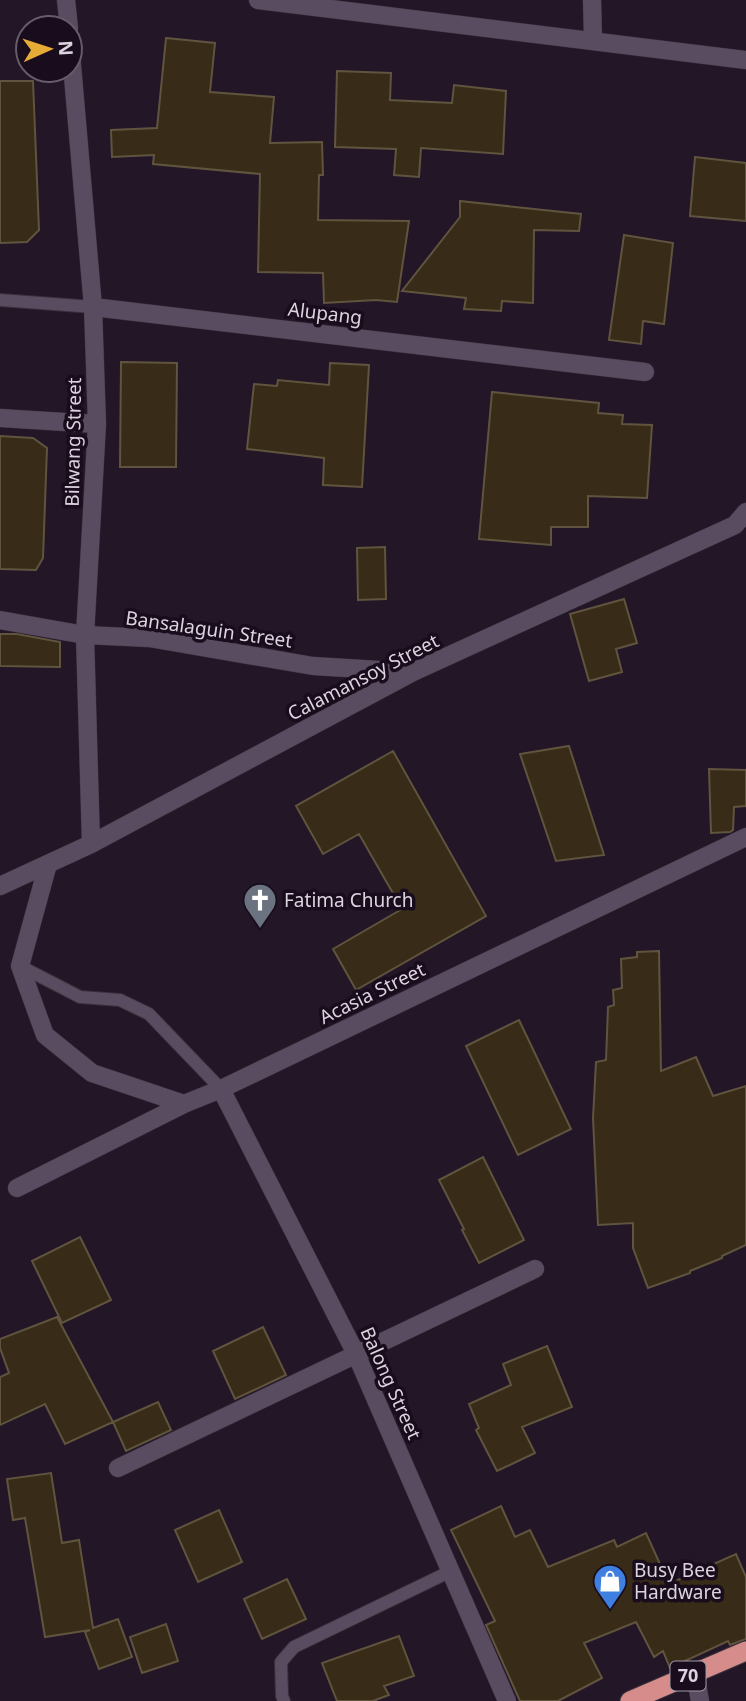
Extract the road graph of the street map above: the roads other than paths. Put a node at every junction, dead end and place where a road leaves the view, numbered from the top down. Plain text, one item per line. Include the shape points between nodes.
1 (258, 0) edge
2 (592, 0) edge
3 (593, 40) junction
4 (746, 60) edge
5 (74, 84) edge
6 (0, 300) edge
7 (93, 307) junction
8 (645, 372) dead end
9 (0, 418) edge
10 (97, 424) junction
11 (746, 512) edge
12 (0, 620) edge
13 (85, 635) junction
14 (413, 672) junction
15 (746, 837) edge
16 (91, 844) junction
17 (48, 864) junction
18 (0, 886) edge
19 (20, 965) junction
20 (220, 1089) junction
21 (184, 1104) junction
22 (17, 1188) dead end
23 (535, 1269) dead end
24 (356, 1354) junction
25 (118, 1468) dead end
26 (451, 1570) junction
27 (746, 1651) edge
28 (695, 1673) junction
29 (284, 1701) edge
30 (507, 1701) edge
31 (630, 1701) edge
32 (700, 1701) edge

1 - 3 street
2 - 3 street
3 - 4 street
5 - 7 street, Bilwang Street
6 - 7 lane, Alupang
7 - 8 street, Alupang
7 - 10 street, Bilwang Street
9 - 10 street
10 - 13 street, Bilwang Street
11 - 14 street, Calamansoy Street via 735,525
12 - 13 street, Bansalaguin Street
13 - 14 street, Bansalaguin Street via 149,638 313,666
13 - 16 street, Bilwang Street
14 - 16 street, Calamansoy Street
15 - 20 street, Acasia Street
16 - 17 street, Calamansoy Street
17 - 18 street, Calamansoy Street
17 - 19 street
19 - 20 lane via 80,997 120,1000 149,1014
19 - 21 street via 45,1035 92,1073
20 - 21 street, Acasia Street
20 - 24 street, Balong Street
21 - 22 street, Acasia Street
23 - 24 street
24 - 25 street
24 - 26 street, Balong Street
26 - 29 lane via 294,1647 281,1662
26 - 30 street, Balong Street
27 - 28 highway, 70
28 - 31 highway, 70
28 - 32 street

